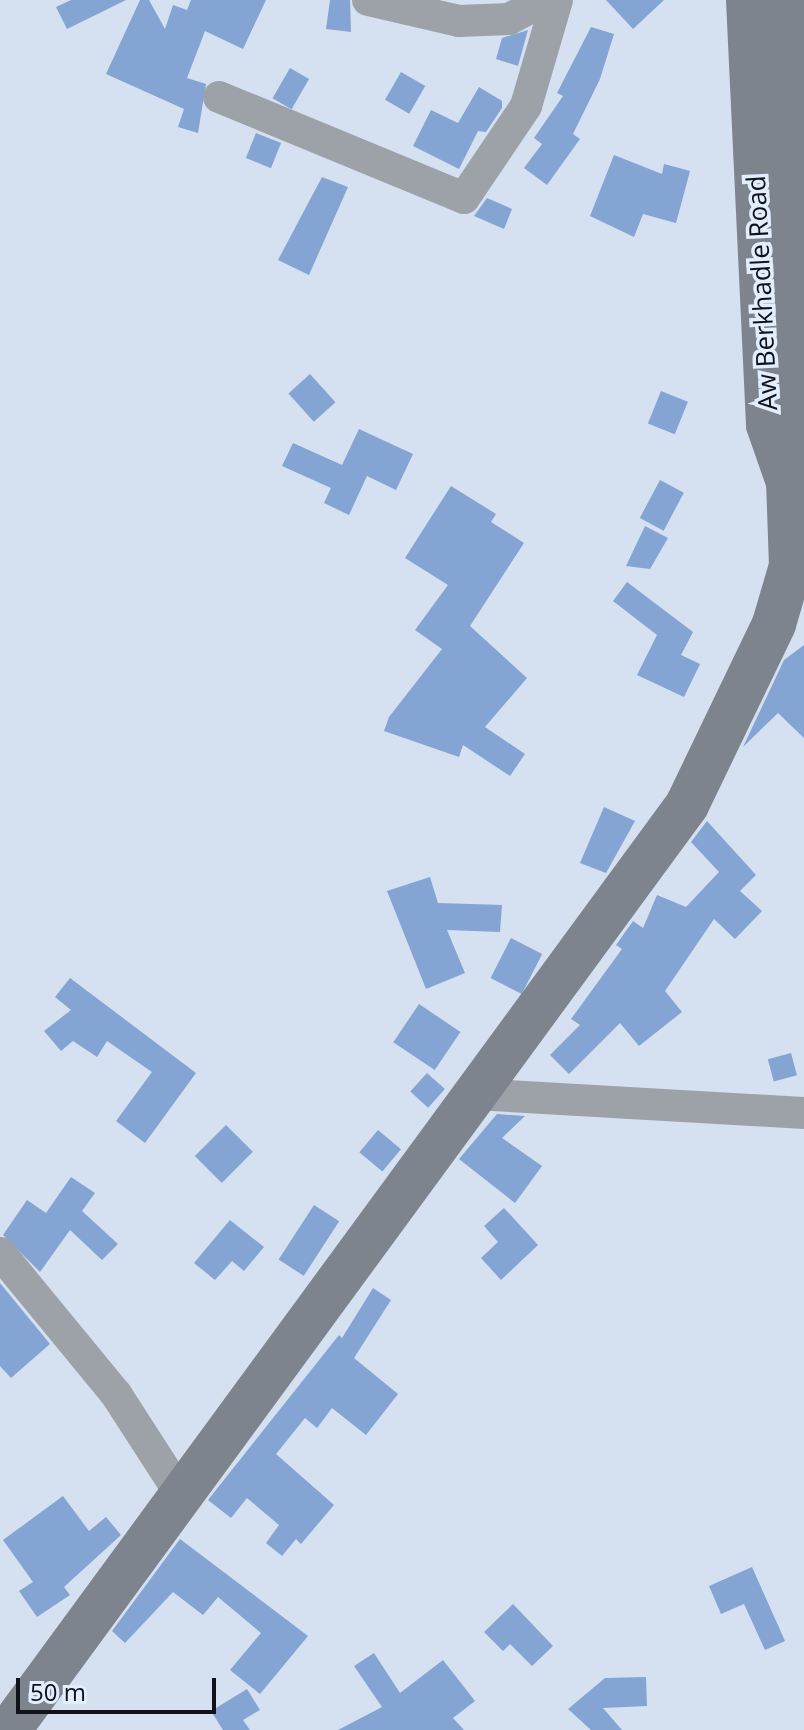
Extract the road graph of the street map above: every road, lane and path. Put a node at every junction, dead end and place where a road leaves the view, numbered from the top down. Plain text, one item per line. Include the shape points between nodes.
1 (368, 0) edge
2 (544, 0) edge
3 (557, 0) edge
4 (748, 0) edge
5 (784, 0) edge
6 (219, 97) dead end
7 (788, 482) junction
8 (475, 1094) junction
9 (804, 1113) edge
10 (0, 1253) edge
11 (181, 1495) junction
12 (9, 1730) edge

1 - 2 street via 459,21 509,19
3 - 6 street via 526,106 464,198
4 - 7 main road, Aw Berkhadle Road via 768,425
5 - 7 main road, Aw Berkhadle Road via 802,423
7 - 8 main road via 791,566 774,624 687,805
8 - 9 street
8 - 11 main road
10 - 11 street via 116,1394
11 - 12 main road

